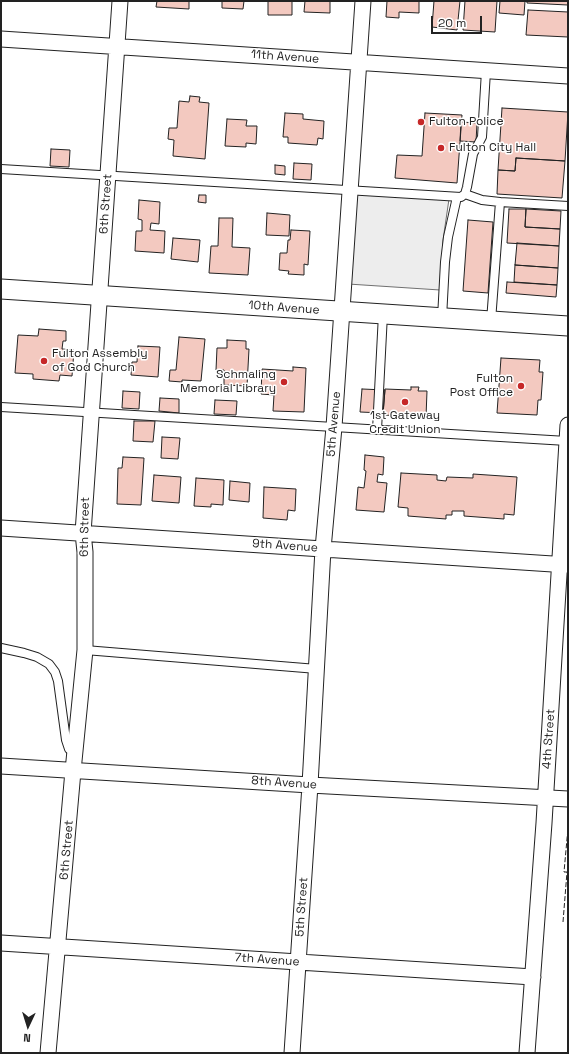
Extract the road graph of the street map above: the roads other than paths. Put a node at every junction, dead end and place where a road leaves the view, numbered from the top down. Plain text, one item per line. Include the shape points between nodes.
1 (120, 1) edge
2 (363, 1) edge
3 (1, 39) edge
4 (117, 46) junction
5 (359, 62) junction
6 (486, 71) junction
7 (568, 76) edge
8 (1, 169) edge
9 (108, 175) junction
10 (350, 190) junction
11 (465, 194) junction
12 (456, 197) junction
13 (500, 202) junction
14 (568, 206) edge
15 (1, 289) edge
16 (100, 296) junction
17 (342, 312) junction
18 (383, 314) junction
19 (442, 318) junction
20 (492, 321) junction
21 (568, 326) edge
22 (1, 406) edge
23 (91, 412) junction
24 (568, 425) edge
25 (334, 427) junction
26 (377, 430) junction
27 (567, 441) junction
28 (1, 528) edge
29 (83, 533) junction
30 (323, 549) junction
31 (564, 564) edge
32 (1, 648) edge
33 (85, 650) junction
34 (317, 669) junction
35 (75, 753) junction
36 (1, 766) edge
37 (73, 771) junction
38 (310, 785) junction
39 (545, 798) junction
40 (568, 799) edge
41 (1, 944) edge
42 (58, 947) junction
43 (298, 962) junction
44 (533, 977) junction
45 (48, 1053) edge
46 (292, 1053) edge
47 (527, 1053) edge

1 - 4 street, 6th Street
2 - 5 street
3 - 4 street, 11th Avenue
4 - 5 street, 11th Avenue
4 - 9 street, 6th Street
5 - 6 street, 11th Avenue
5 - 10 street, 5th Avenue
6 - 7 street, 11th Avenue
6 - 11 lane via 482,137 473,154
8 - 9 lane
9 - 10 lane
9 - 16 street, 6th Street
10 - 12 lane
10 - 17 street, 5th Avenue
11 - 12 lane
11 - 13 lane via 482,200
12 - 19 lane via 445,262
13 - 14 lane
13 - 20 lane
15 - 16 street, 10th Avenue
16 - 17 street, 10th Avenue
16 - 23 street, 6th Street
17 - 18 street, 10th Avenue
17 - 25 street, 5th Avenue
18 - 19 street, 10th Avenue
18 - 26 lane
19 - 20 street, 10th Avenue
20 - 21 street, 10th Avenue
22 - 23 lane
23 - 25 lane
23 - 29 street, 6th Street
24 - 27 street, 4th Street
25 - 26 lane
25 - 30 street, 5th Avenue
26 - 27 lane
27 - 31 street, 4th Street
28 - 29 street, 9th Avenue
29 - 30 street, 9th Avenue
29 - 33 street, 6th Street
30 - 31 street, 9th Avenue
30 - 34 street, 5th Avenue
31 - 39 street, 4th Street
32 - 35 lane via 37,657 49,664 55,672 66,740 69,749
33 - 34 lane
33 - 35 street, 6th Street
34 - 38 street, 5th Avenue
35 - 37 street, 6th Street
36 - 37 street, 8th Avenue
37 - 38 street, 8th Avenue
37 - 42 street, 6th Street
38 - 39 street, 8th Avenue
38 - 43 street, 5th Street
39 - 40 street, 8th Avenue
39 - 44 street, 4th Street
41 - 42 street, 7th Avenue
42 - 43 street, 7th Avenue
42 - 45 street, 6th Street
43 - 44 street, 7th Avenue
43 - 46 street, 5th Street
44 - 47 street, 4th Street

